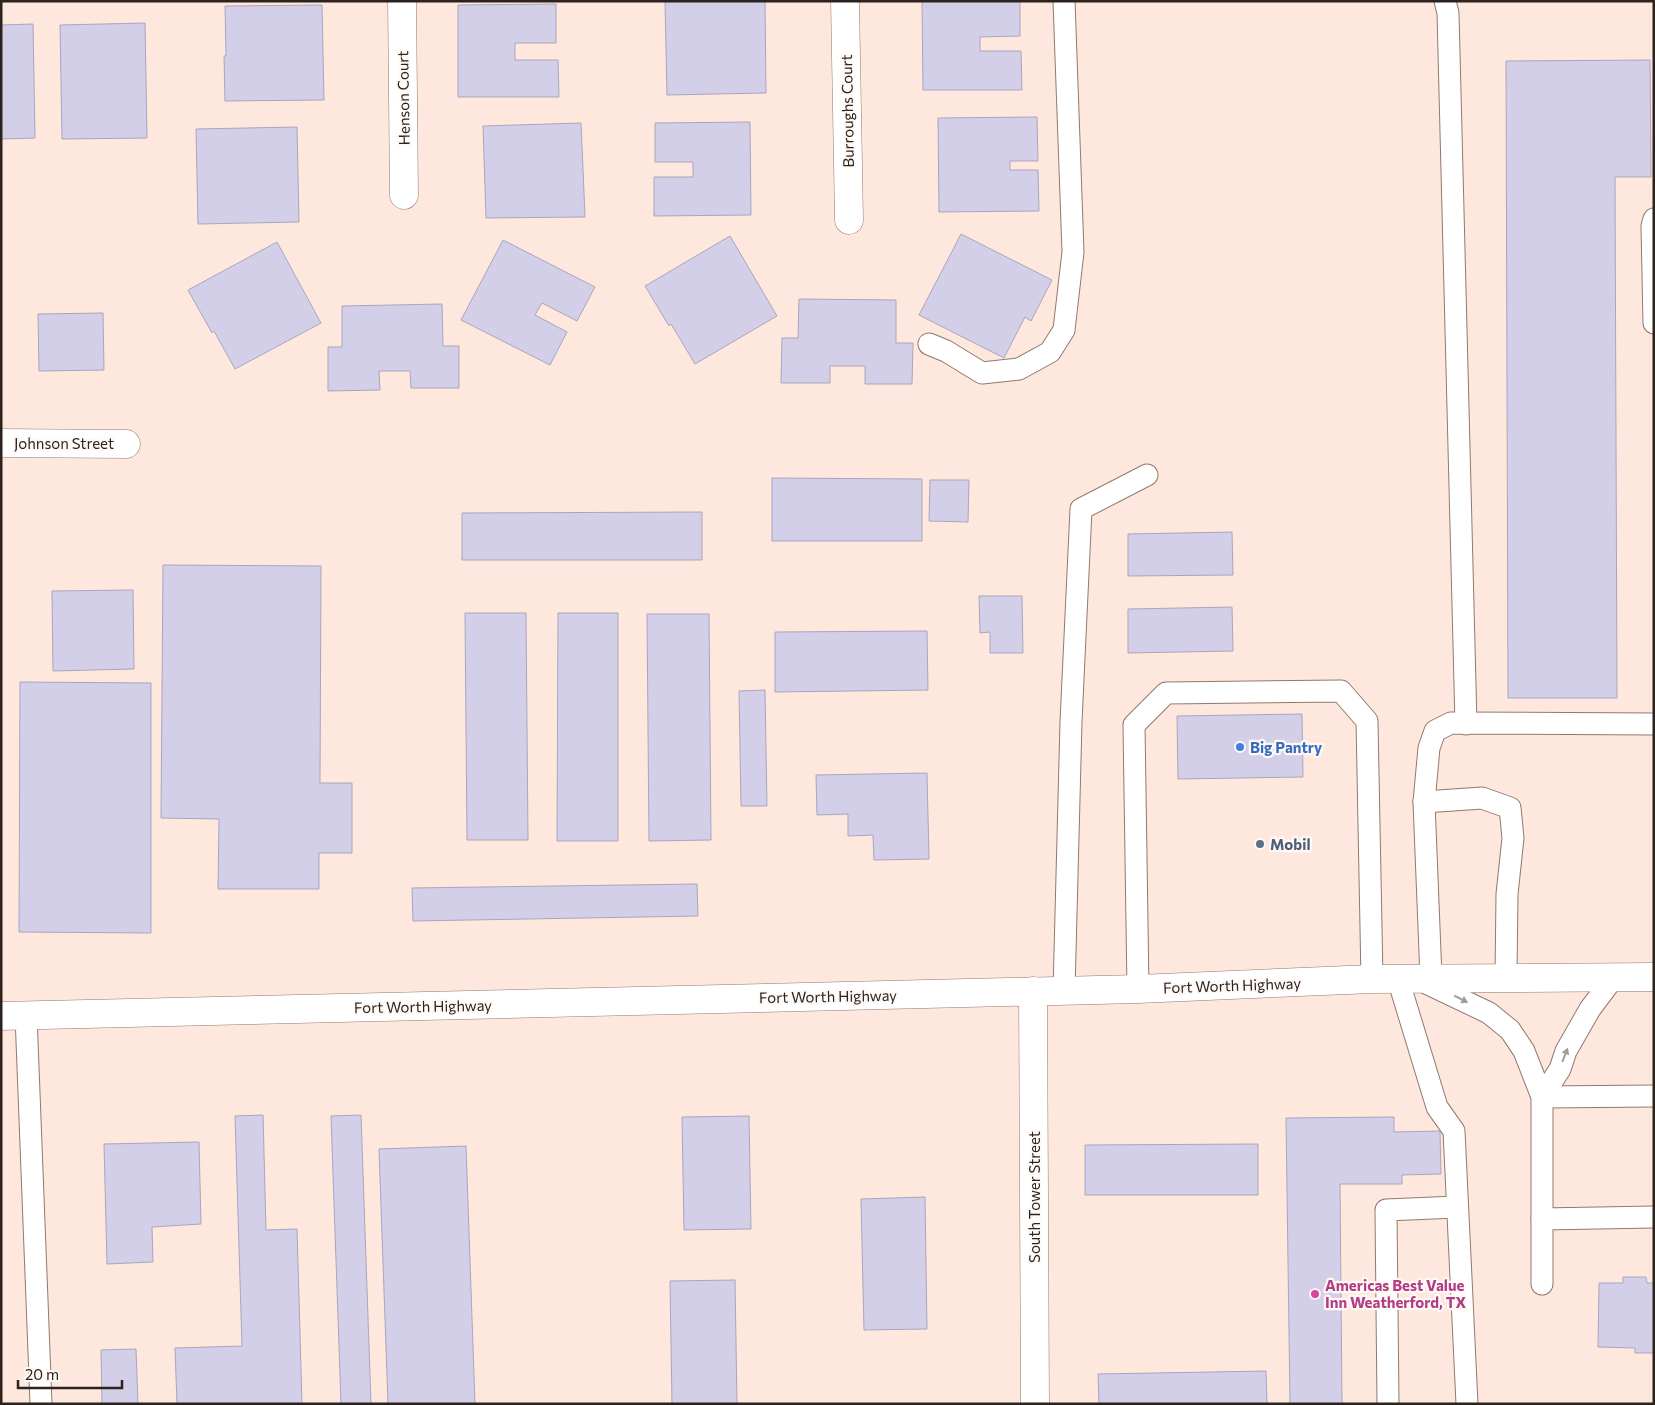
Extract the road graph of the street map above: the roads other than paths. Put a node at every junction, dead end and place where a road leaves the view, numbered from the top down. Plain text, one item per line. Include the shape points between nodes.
1 (402, 1) edge
2 (845, 1) edge
3 (1064, 1) edge
4 (1445, 1) edge
5 (404, 195) dead end
6 (1654, 219) edge
7 (849, 220) dead end
8 (1654, 323) edge
9 (929, 344) dead end
10 (1, 443) edge
11 (126, 444) dead end
12 (1147, 475) dead end
13 (1466, 724) junction
14 (1654, 724) edge
15 (1424, 802) junction
16 (1506, 977) junction
17 (1614, 977) junction
18 (1654, 977) edge
19 (1372, 979) junction
20 (1415, 979) junction
21 (1138, 989) junction
22 (1064, 990) junction
23 (1033, 991) junction
24 (14, 1015) edge
25 (1654, 1096) edge
26 (1542, 1097) junction
27 (1457, 1207) junction
28 (1654, 1217) edge
29 (1542, 1219) junction
30 (1542, 1284) dead end
31 (41, 1404) edge
32 (1035, 1404) edge
33 (1388, 1404) edge
34 (1467, 1404) edge

1 - 5 main road, Henson Court
2 - 7 main road, Burroughs Court
3 - 9 lane via 1073,252 1064,330 1050,352 1019,369 982,373
4 - 13 lane via 1448,13
6 - 8 lane
10 - 11 main road, Johnson Street
12 - 22 lane via 1081,509
13 - 14 lane
13 - 15 lane via 1451,723 1435,731 1429,748
15 - 16 lane via 1482,798 1510,808 1513,838 1507,894
15 - 20 lane
16 - 17 main road, Fort Worth Highway
16 - 20 main road, Fort Worth Highway
17 - 18 main road, Fort Worth Highway
26 -> 17 lane via 1590,1009
19 - 20 main road, Fort Worth Highway
19 - 21 main road, Fort Worth Highway
19 - 21 lane via 1367,721 1341,691 1166,693 1134,725
20 -> 26 lane via 1488,1012 1510,1030 1524,1051
20 - 27 lane via 1437,1107 1454,1131
21 - 22 main road, Fort Worth Highway
22 - 23 main road, Fort Worth Highway
23 - 24 main road, Fort Worth Highway
23 - 32 main road, South Tower Street
24 - 31 lane
25 - 26 lane
26 - 29 lane
27 - 33 lane via 1386,1210
27 - 34 lane
28 - 29 lane
29 - 30 lane

